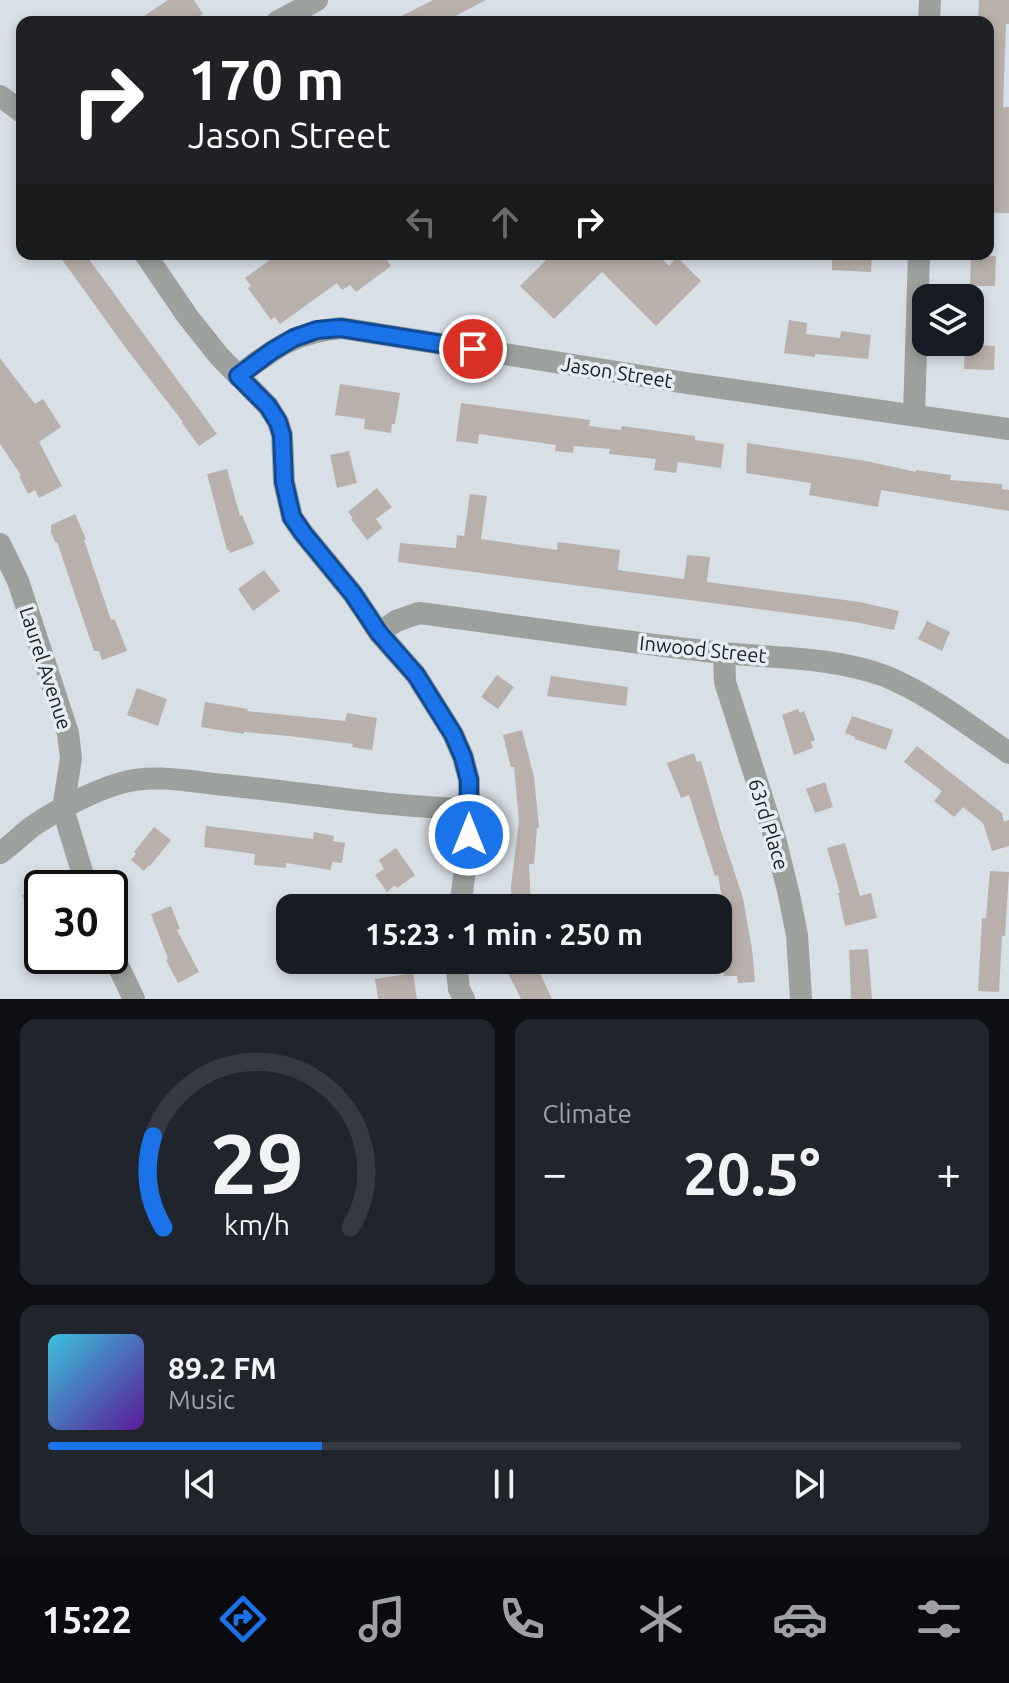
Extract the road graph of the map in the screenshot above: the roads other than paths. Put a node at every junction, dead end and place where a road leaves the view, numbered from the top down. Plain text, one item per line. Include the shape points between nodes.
1 (317, 0) edge
2 (288, 16) edge
3 (149, 260) edge
4 (919, 260) edge
5 (238, 376) junction
6 (914, 415) junction
7 (1009, 429) edge
8 (0, 544) edge
9 (379, 633) junction
10 (724, 653) junction
11 (1009, 753) edge
12 (63, 809) junction
13 (469, 809) junction
14 (0, 853) edge
15 (82, 870) edge
16 (462, 894) edge
17 (122, 974) edge
18 (457, 974) edge
19 (134, 999) edge
20 (464, 999) edge
21 (801, 999) edge

1 - 2 street
3 - 5 street
4 - 6 street
5 - 6 street, Jason Street via 294,338 341,328
5 - 9 street via 278,422 292,517
6 - 7 street, Jason Street
8 - 12 street, Laurel Avenue via 18,581 68,733 71,758
9 - 10 street, Inwood Street via 419,613
9 - 13 street via 416,675 453,734 469,780
10 - 11 street, Inwood Street via 788,657 885,677
10 - 21 street, 63rd Place via 725,682 789,895
12 - 13 street via 123,782 148,778
12 - 14 street
12 - 15 street, Laurel Avenue
13 - 16 street
17 - 19 street
18 - 20 street

